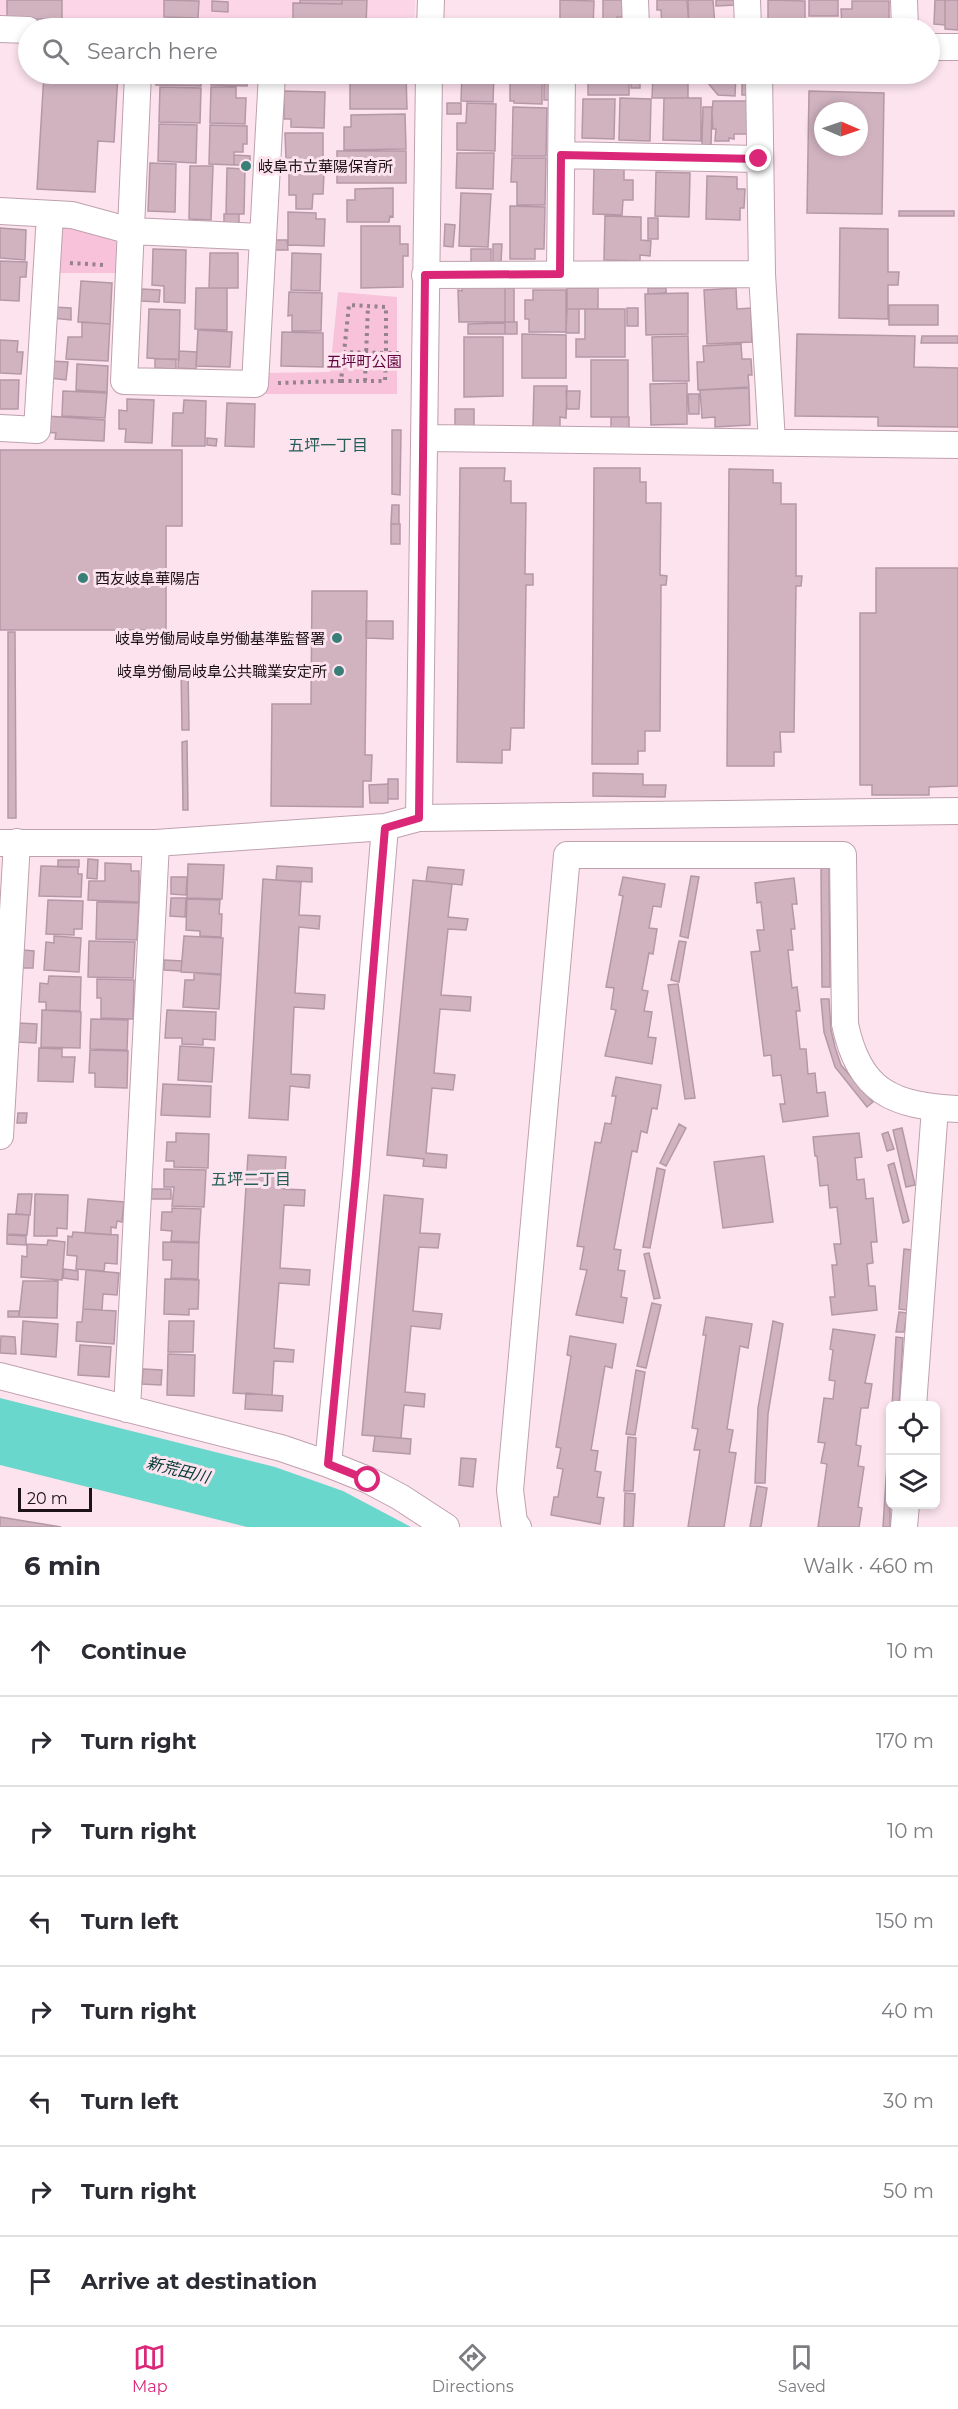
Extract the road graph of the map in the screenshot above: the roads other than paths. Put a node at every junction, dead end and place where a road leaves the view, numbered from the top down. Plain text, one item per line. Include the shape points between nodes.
1 (431, 0) edge
2 (635, 0) edge
3 (747, 0) edge
4 (904, 0) edge
5 (430, 18) edge
6 (636, 18) edge
7 (748, 18) edge
8 (904, 18) edge
9 (0, 29) edge
10 (18, 30) edge
11 (940, 47) edge
12 (958, 47) edge
13 (137, 84) edge
14 (271, 84) edge
15 (429, 84) edge
16 (562, 84) edge
17 (759, 84) edge
18 (561, 155) junction
19 (759, 159) junction
20 (0, 211) edge
21 (50, 214) junction
22 (130, 231) junction
23 (263, 237) junction
24 (560, 274) junction
25 (762, 274) junction
26 (425, 275) junction
27 (0, 428) edge
28 (425, 438) junction
29 (772, 442) junction
30 (958, 445) edge
31 (958, 811) edge
32 (419, 818) junction
33 (385, 828) junction
34 (9, 843) edge
35 (156, 843) junction
36 (946, 1108) edge
37 (0, 1136) edge
38 (0, 1376) edge
39 (914, 1401) edge
40 (127, 1409) junction
41 (328, 1464) junction
42 (906, 1509) edge
43 (446, 1527) edge
44 (518, 1527) edge
45 (904, 1527) edge

1 - 5 street
2 - 6 street
3 - 7 street
4 - 8 street
9 - 10 street
11 - 12 street
13 - 22 street
14 - 23 street
15 - 26 street
16 - 18 street
17 - 19 street
18 - 19 street
18 - 24 street
19 - 25 street
20 - 21 street
21 - 22 street via 72,215
21 - 27 street via 37,430
22 - 23 street
22 - 23 street via 124,381 255,384
24 - 25 street
24 - 26 street
25 - 29 street
26 - 28 street
28 - 29 street
28 - 32 street
29 - 30 street
31 - 32 street
32 - 33 street
33 - 35 street
33 - 41 street
34 - 35 street
34 - 37 street
35 - 40 street
36 - 39 street
36 - 44 street via 909,1103 884,1093 863,1075 850,1049 844,1024 843,855 567,855 510,1490
38 - 40 street
40 - 41 street via 281,1448
41 - 43 street via 376,1484
42 - 45 street

